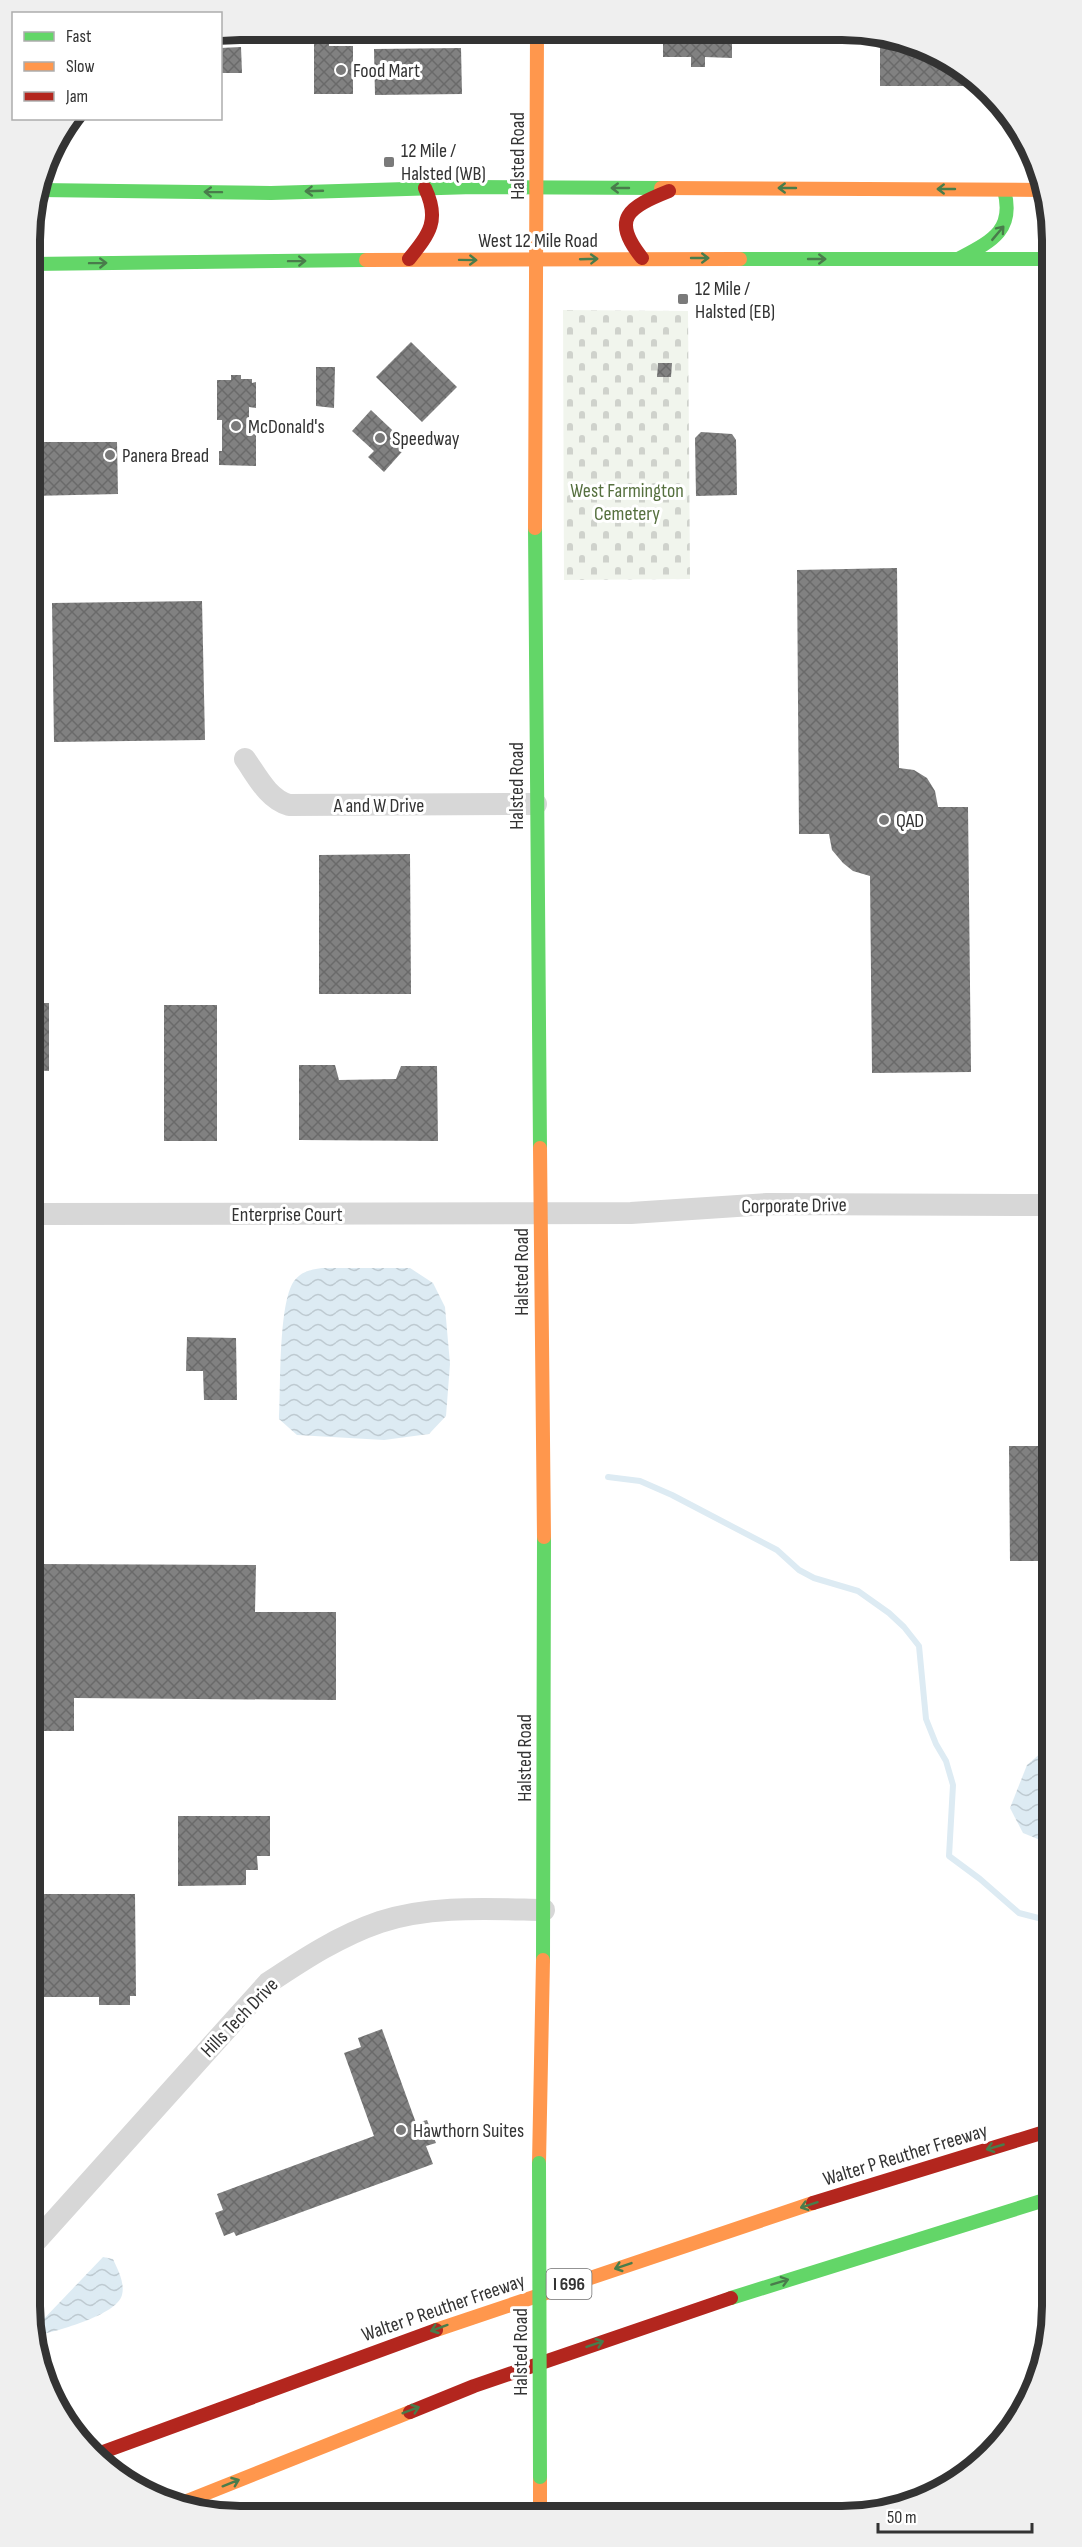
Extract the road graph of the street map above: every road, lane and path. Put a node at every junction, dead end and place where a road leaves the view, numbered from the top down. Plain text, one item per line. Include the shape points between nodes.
1 (537, 40) edge
2 (424, 188) junction
3 (536, 188) junction
4 (678, 188) junction
5 (47, 190) edge
6 (1004, 190) junction
7 (1035, 190) edge
8 (642, 258) junction
9 (409, 259) junction
10 (959, 259) junction
11 (1042, 259) edge
12 (536, 260) junction
13 (41, 264) edge
14 (245, 759) dead end
15 (536, 804) junction
16 (1042, 1205) edge
17 (541, 1213) junction
18 (41, 1214) edge
19 (544, 1910) junction
20 (1041, 2133) edge
21 (1041, 2201) edge
22 (40, 2237) edge
23 (103, 2452) edge
24 (190, 2500) edge
25 (540, 2506) edge

1 - 3 main road, Halsted Road
2 - 3 main road
2 -> 5 main road via 272,193
2 - 9 main road via 432,202 434,220
4 -> 3 main road
3 - 12 main road, Halsted Road
6 -> 4 main road
4 - 8 main road via 644,200 627,217 627,242
6 - 7 main road
10 -> 6 main road via 989,243 1004,227 1009,201
8 -> 10 main road, West 12 Mile Road
12 -> 8 main road, West 12 Mile Road
9 -> 12 main road, West 12 Mile Road
13 -> 9 main road, West 12 Mile Road
10 - 11 main road, West 12 Mile Road
12 - 15 main road, Halsted Road
14 - 15 street, A and W Drive via 273,797 289,805
15 - 17 main road, Halsted Road
16 - 17 street, Corporate Drive via 767,1204
17 - 18 street, Enterprise Court
17 - 19 main road, Halsted Road
19 - 22 street, Hills Tech Drive via 487,1909 403,1917 357,1931 311,1954 268,1983
19 - 25 main road, Halsted Road, bridge via 539,2163
20 -> 23 main road, Walter P Reuther Freeway / I 696 via 907,2173 455,2322
24 -> 21 main road via 484,2382 769,2285

